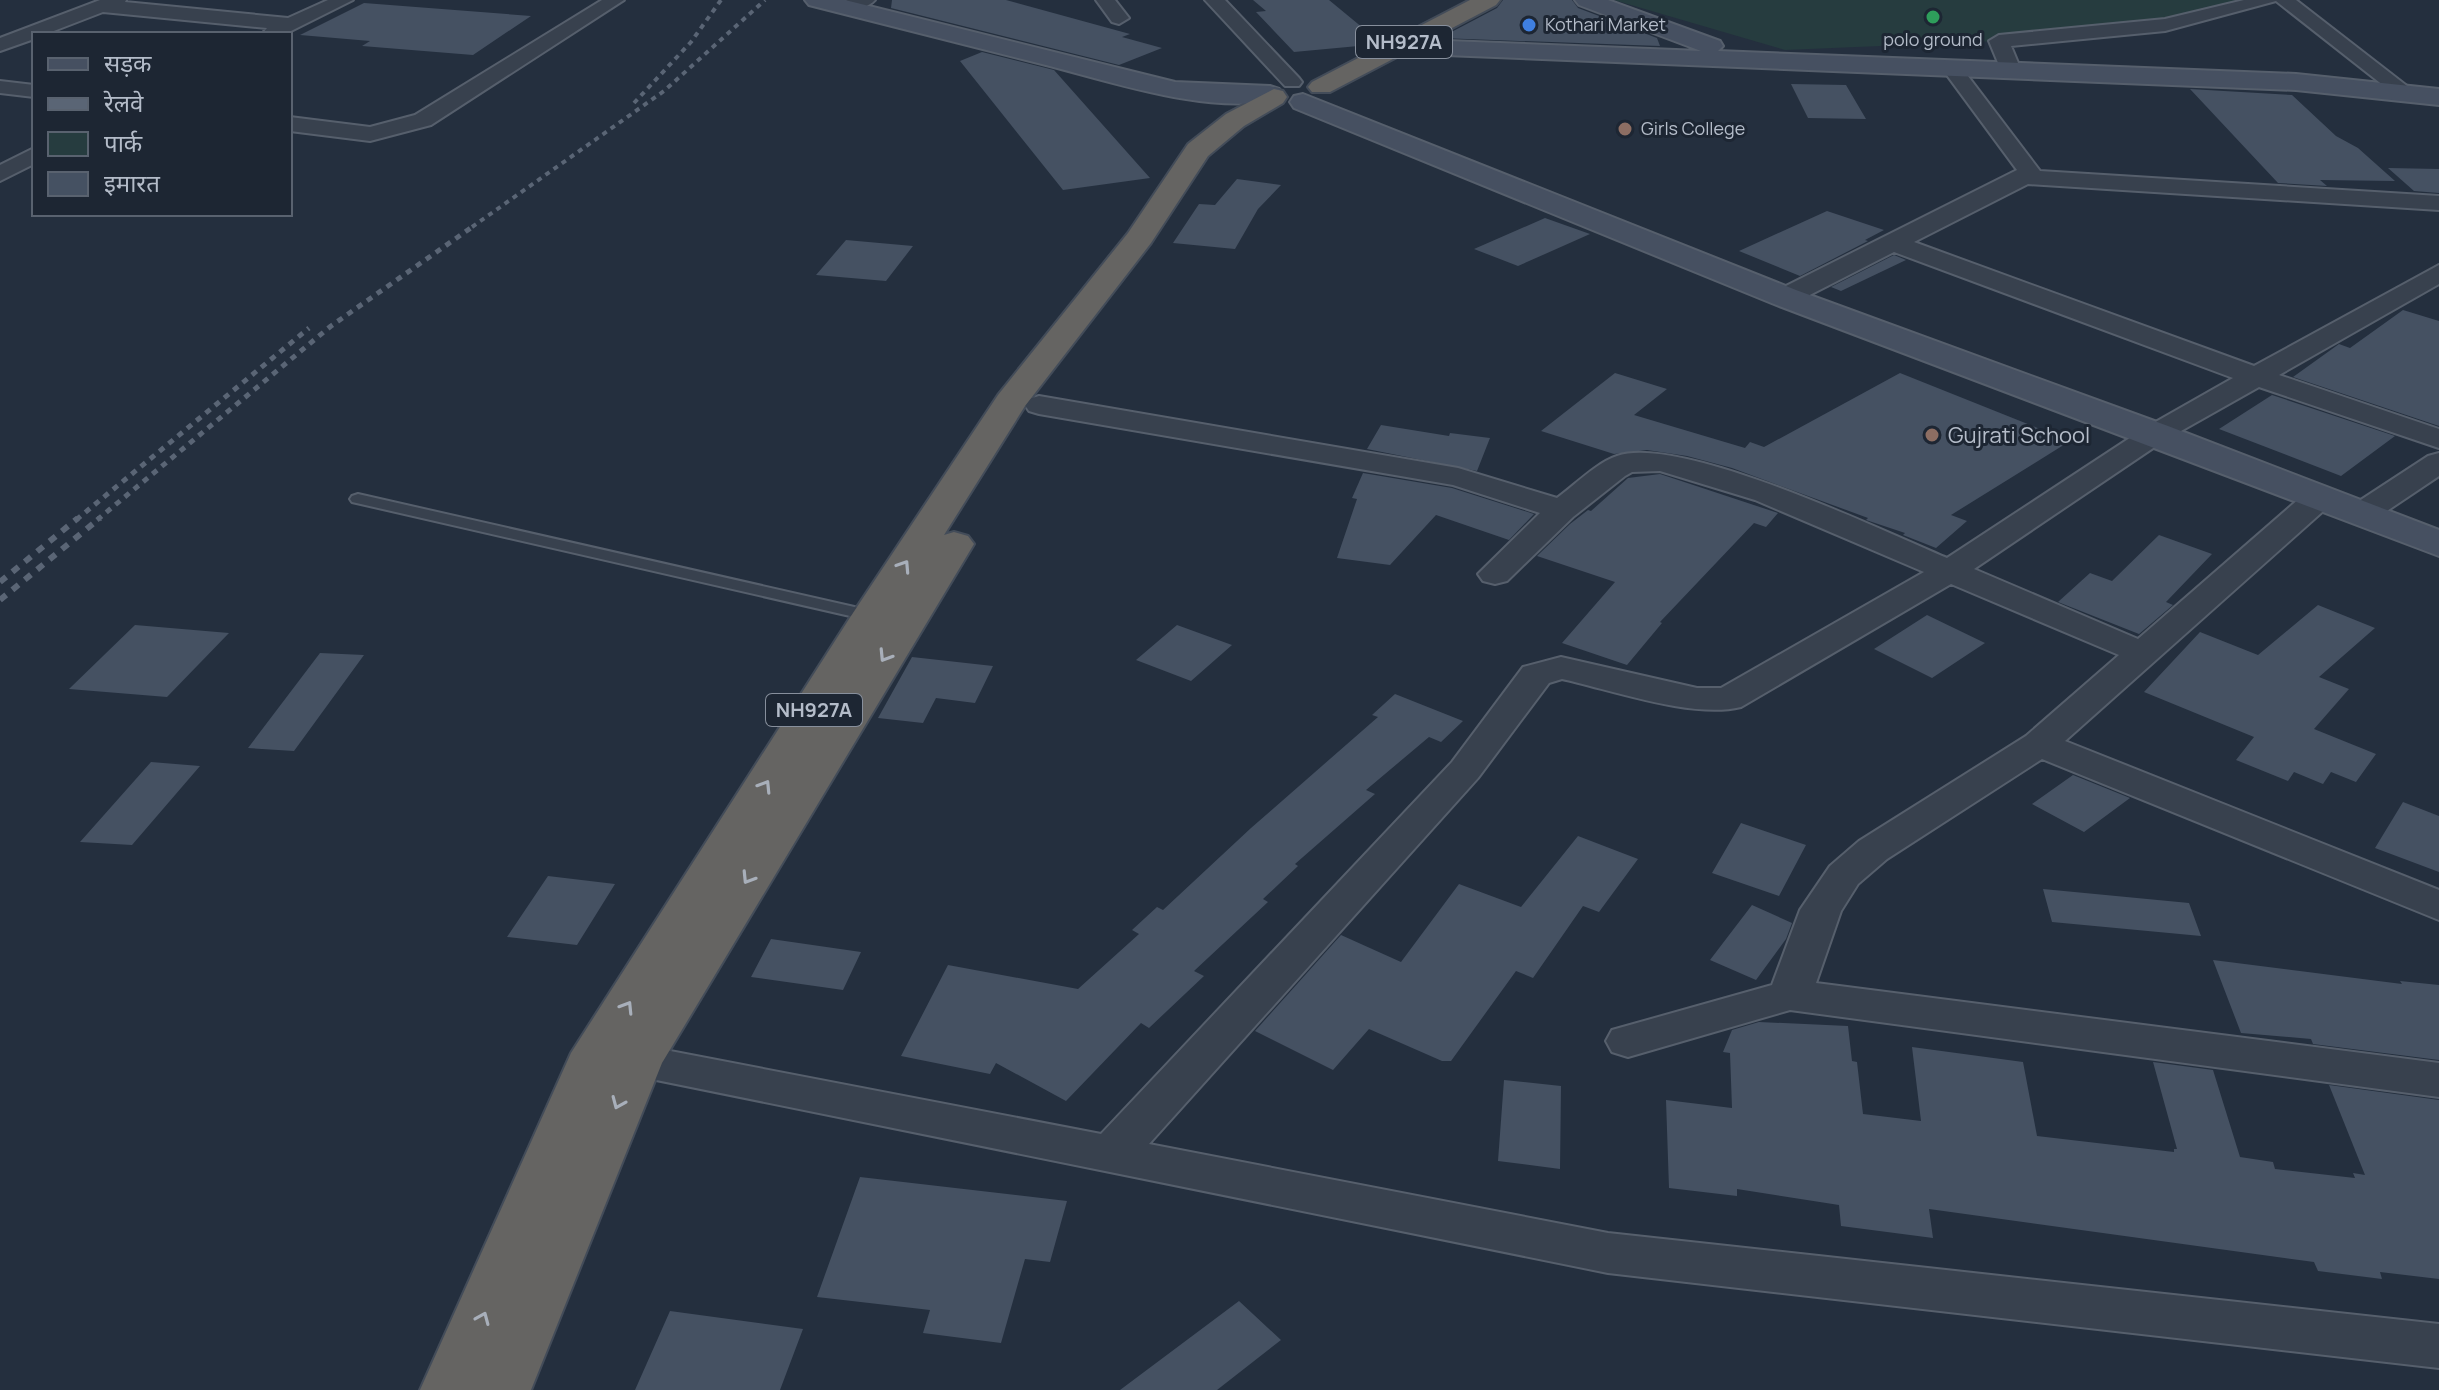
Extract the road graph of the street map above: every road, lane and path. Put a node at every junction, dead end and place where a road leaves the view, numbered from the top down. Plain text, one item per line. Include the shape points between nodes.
1 (344, 0) edge
2 (615, 0) edge
3 (817, 0) edge
4 (1105, 0) edge
5 (1214, 0) edge
6 (1468, 0) edge
7 (1488, 0) edge
8 (1561, 0) edge
9 (1587, 0) edge
10 (2267, 0) edge
11 (2284, 0) edge
12 (109, 3) edge
13 (855, 4) edge
14 (1119, 18) dead end
15 (291, 24) junction
16 (34, 32) edge
17 (274, 32) edge
18 (32, 33) edge
19 (0, 45) edge
20 (1396, 46) junction
21 (1702, 58) junction
22 (1751, 60) junction
23 (1951, 67) junction
24 (2011, 70) junction
25 (0, 87) edge
26 (32, 91) edge
27 (1294, 92) junction
28 (2405, 93) junction
29 (2439, 97) edge
30 (292, 124) edge
31 (32, 156) edge
32 (0, 174) edge
33 (2024, 177) junction
34 (2439, 203) edge
35 (1893, 243) junction
36 (2439, 273) edge
37 (1785, 297) junction
38 (2257, 377) junction
39 (1039, 405) junction
40 (2155, 434) junction
41 (2439, 439) edge
42 (2439, 462) edge
43 (2319, 498) junction
44 (358, 499) dead end
45 (1562, 510) junction
46 (2361, 514) junction
47 (2439, 544) edge
48 (1949, 571) junction
49 (1495, 574) dead end
50 (872, 616) junction
51 (2145, 654) junction
52 (2039, 744) junction
53 (2439, 906) edge
54 (1790, 995) junction
55 (1628, 1041) dead end
56 (617, 1057) junction
57 (2439, 1080) edge
58 (1112, 1153) junction
59 (2439, 1346) edge
60 (452, 1390) edge
61 (499, 1390) edge

1 - 15 street
2 - 30 street via 423,120 370,134
3 - 13 main road
4 - 14 street
5 - 27 street
6 - 27 highway, NH927A
7 - 20 highway, NH927A
8 - 21 main road
9 - 22 main road
10 - 24 street via 2165,25 1999,41
11 - 28 street
12 - 15 street
12 - 16 street
13 - 27 main road via 1175,90 1229,95
15 - 17 street
18 - 19 street
20 - 21 main road
20 - 27 highway, NH927A
21 - 22 main road
22 - 23 main road
23 - 24 main road
23 - 33 street via 2029,170
24 - 28 main road via 2296,82
25 - 26 street
27 - 37 main road
27 - 39 highway, NH927A via 1218,155
50 -> 27 highway, NH927A via 1010,402 1140,237 1198,150 1235,120
28 - 29 main road
31 - 32 street
33 - 34 street
33 - 35 street
35 - 37 street
35 - 38 street
36 - 38 street
37 - 40 main road
38 - 40 street
38 - 41 street
39 - 45 street via 1458,477
39 -> 56 highway, NH927A
40 - 43 main road
40 - 48 street
42 - 46 street
43 - 46 main road
43 - 51 street
44 - 50 lane
45 - 48 street via 1625,463 1662,462 1766,493
45 - 49 street
46 - 47 main road
48 - 51 street
48 - 58 street via 1728,699 1697,699 1561,668 1536,675 1465,770
56 -> 50 highway, NH927A
51 - 52 street
52 - 53 street
52 - 54 street via 1873,850 1844,875 1821,910
54 - 55 street
54 - 57 street
56 - 58 street
60 -> 56 highway, NH927A
56 -> 61 highway, NH927A
58 - 59 street via 1608,1253

